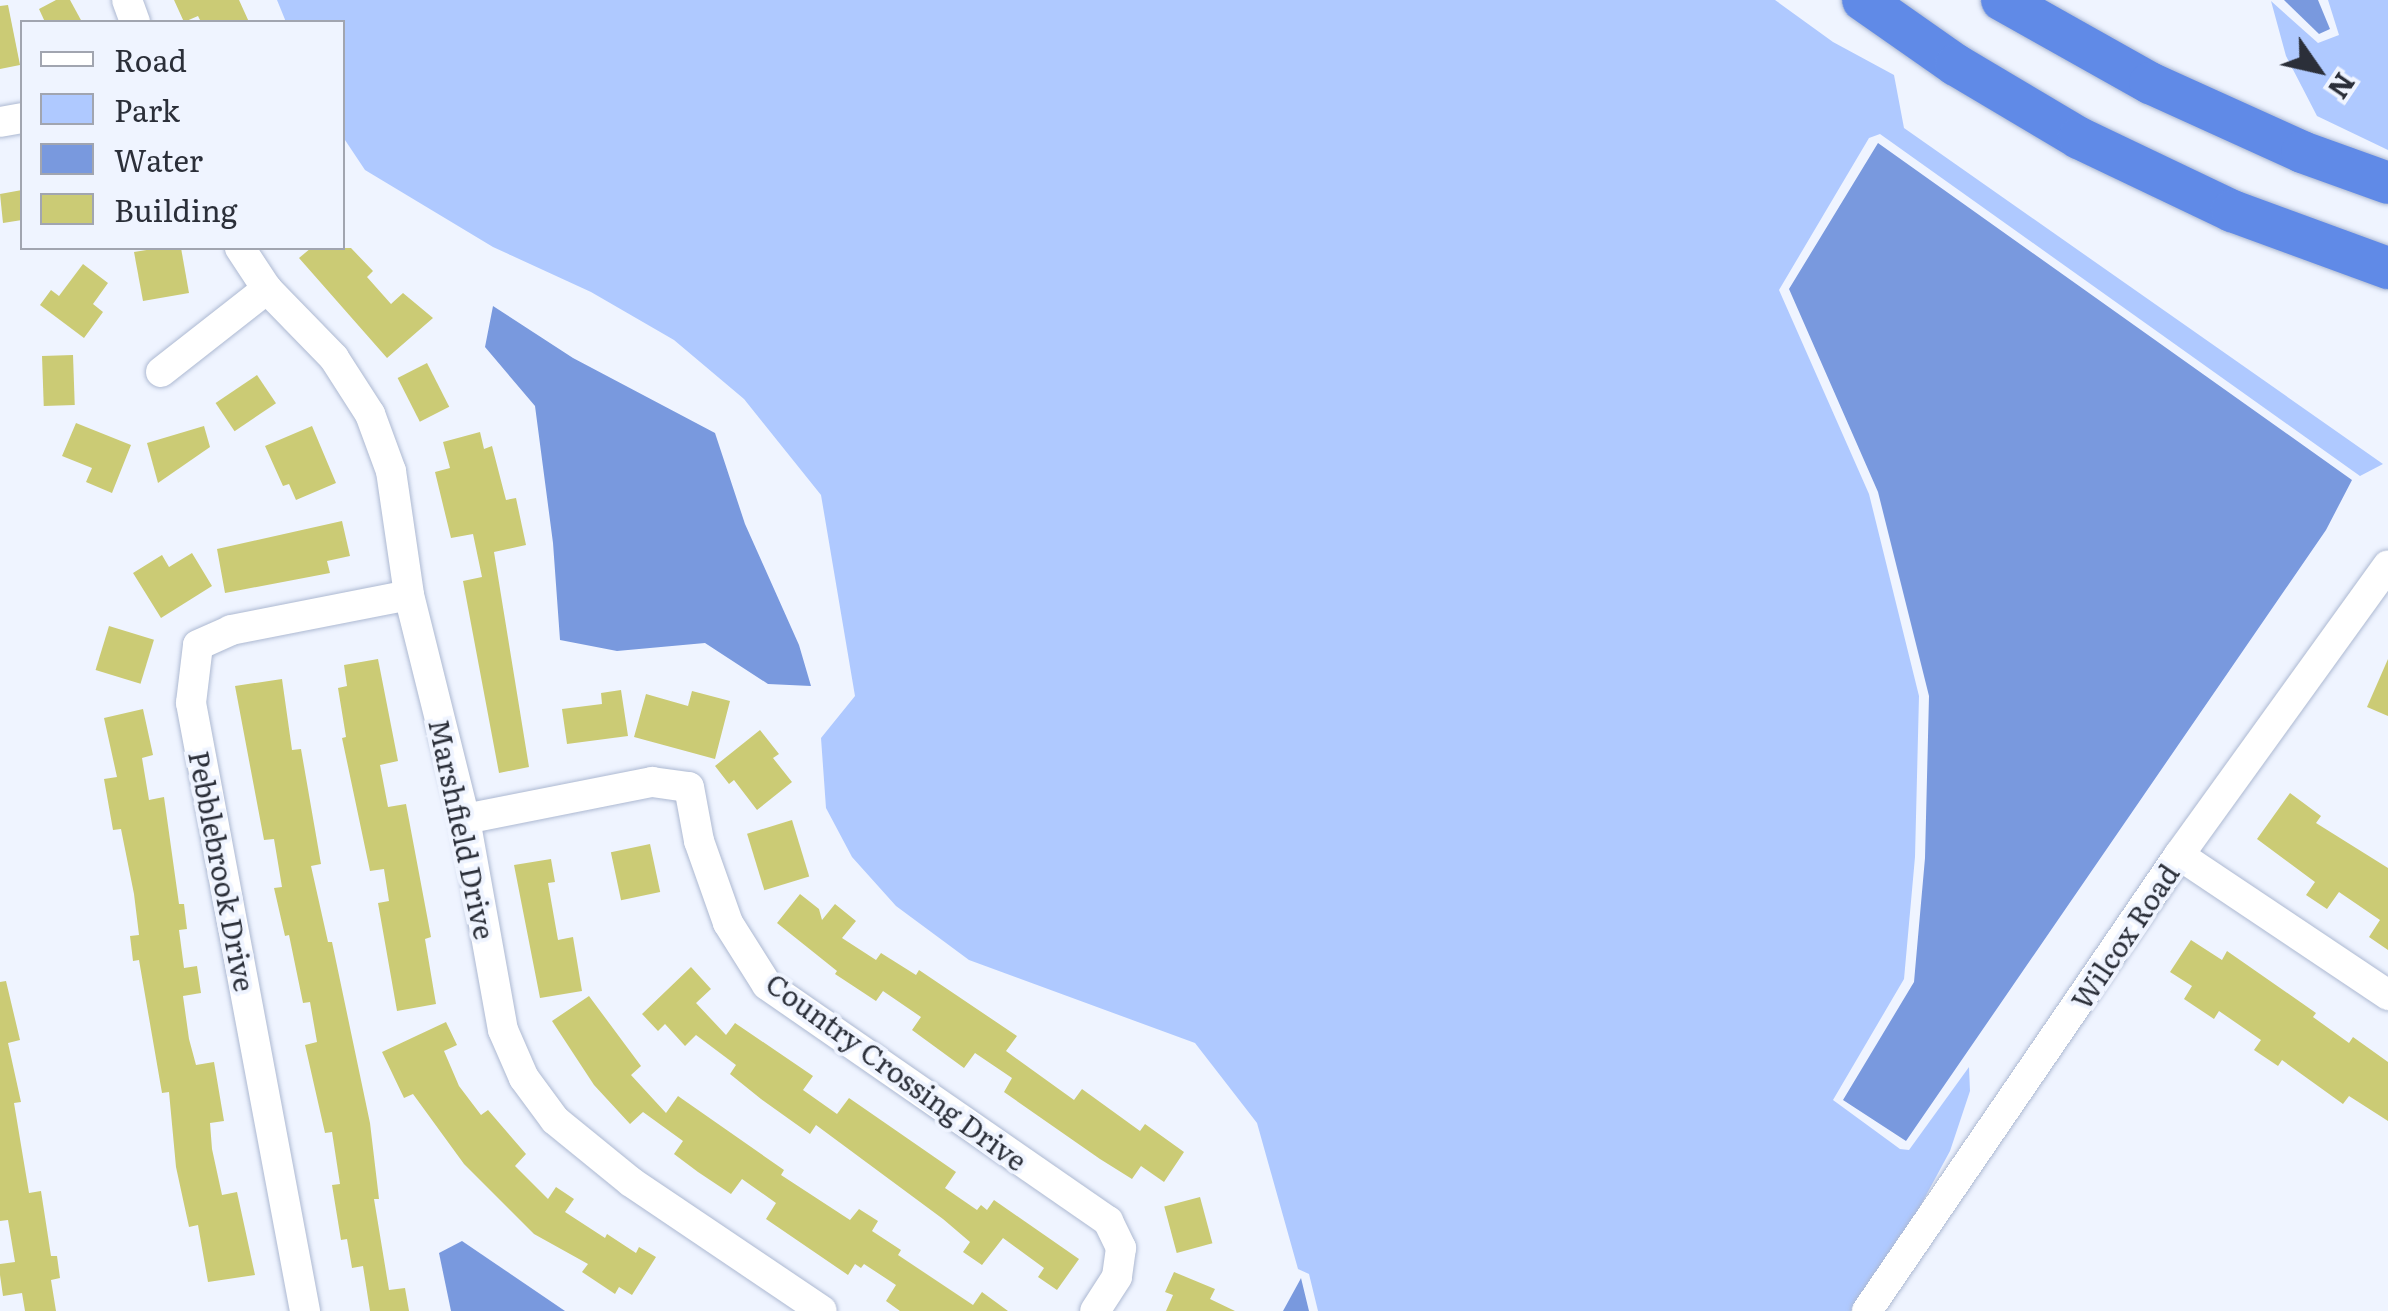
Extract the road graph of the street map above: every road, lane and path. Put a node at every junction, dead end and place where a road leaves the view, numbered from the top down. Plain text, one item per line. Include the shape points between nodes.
1 (1863, 0) edge
2 (1902, 0) edge
3 (2002, 0) edge
4 (2388, 182) edge
5 (2388, 244) edge
6 (241, 250) edge
7 (2388, 268) edge
8 (267, 289) junction
9 (161, 372) dead end
10 (2388, 566) edge
11 (409, 595) junction
12 (465, 819) junction
13 (2179, 855) junction
14 (2388, 996) edge
15 (306, 1311) edge
16 (822, 1311) edge
17 (1094, 1311) edge
18 (1868, 1311) edge

1 - 7 highway via 2079,138 2232,212
2 - 5 highway via 2158,152
3 - 4 highway via 2150,83 2302,152
6 - 8 street, Marshfield Drive
8 - 9 street
8 - 11 street, Marshfield Drive via 334,358 370,414 391,471
10 - 13 street, Wilcox Road
11 - 12 street, Marshfield Drive
11 - 15 street, Pebblebrook Drive via 230,630 198,645 191,702
12 - 16 street, Marshfield Drive via 503,1030 524,1078 555,1120 631,1182
12 - 17 street, Country Crossing Drive via 652,782 689,787 728,923 767,985 1108,1222 1121,1248 1117,1277
13 - 14 street
13 - 18 street, Wilcox Road

